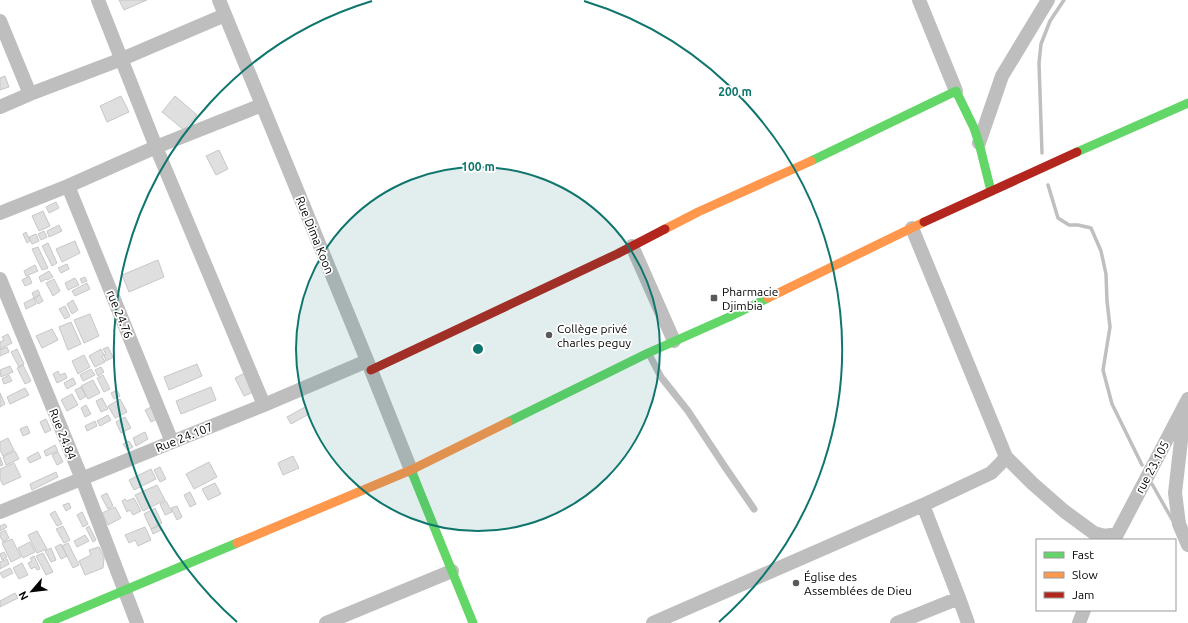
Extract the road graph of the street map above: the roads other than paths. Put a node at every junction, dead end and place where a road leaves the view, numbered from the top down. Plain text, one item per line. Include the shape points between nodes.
1 (98, 0) edge
2 (219, 0) edge
3 (919, 0) edge
4 (1048, 0) edge
5 (225, 15) junction
6 (0, 21) edge
7 (122, 59) junction
8 (956, 91) junction
9 (30, 94) junction
10 (1188, 103) edge
11 (262, 105) junction
12 (0, 107) edge
13 (979, 143) junction
14 (156, 147) junction
15 (68, 186) junction
16 (991, 191) junction
17 (0, 213) edge
18 (912, 228) junction
19 (632, 246) junction
20 (0, 279) edge
21 (674, 341) junction
22 (648, 353) junction
23 (369, 365) junction
24 (1186, 403) edge
25 (264, 405) junction
26 (172, 442) junction
27 (1006, 457) junction
28 (411, 470) junction
29 (82, 479) junction
30 (923, 505) junction
31 (754, 509) dead end
32 (0, 512) edge
33 (1116, 537) edge
34 (1188, 545) edge
35 (452, 571) junction
36 (124, 591) junction
37 (959, 598) junction
38 (1084, 611) edge
39 (348, 619) edge
40 (47, 623) edge
41 (137, 623) edge
42 (326, 623) edge
43 (473, 623) edge
44 (653, 623) edge
45 (897, 623) edge
46 (968, 623) edge
47 (1079, 623) edge

1 - 7 street
2 - 5 street, Rue Dima Koon
3 - 8 street
4 - 13 street via 1002,76
5 - 7 street
5 - 11 street, Rue Dima Koon
6 - 9 street
7 - 9 street
7 - 14 street
8 - 13 street
8 - 19 street via 698,212
9 - 12 street
10 - 16 street
11 - 14 street
11 - 23 street, Rue Dima Koon
13 - 16 street
14 - 15 street
14 - 25 street
15 - 17 street
15 - 26 street, rue 24.76
16 - 18 street
18 - 21 street via 730,317
18 - 27 street
19 - 21 street
19 - 23 street
20 - 29 street, Rue 24.84
21 - 22 street
22 - 28 street
22 - 31 lane via 661,377 688,411
23 - 25 street, Rue 24.107
23 - 28 street, Rue Dima Koon
24 - 33 street, rue 23.105
24 - 34 street via 1175,493 1179,524
25 - 26 street, Rue 24.107
26 - 29 street, Rue 24.107
27 - 30 street via 991,473
27 - 33 street via 1064,511 1094,533
28 - 35 street
28 - 36 street
29 - 32 street, Rue 24.107
29 - 36 street, Rue 24.84
30 - 37 street
30 - 44 street
35 - 39 street
35 - 43 street
36 - 40 street
36 - 41 street, Rue 24.84
37 - 45 street
37 - 46 street
38 - 47 street
39 - 42 street

